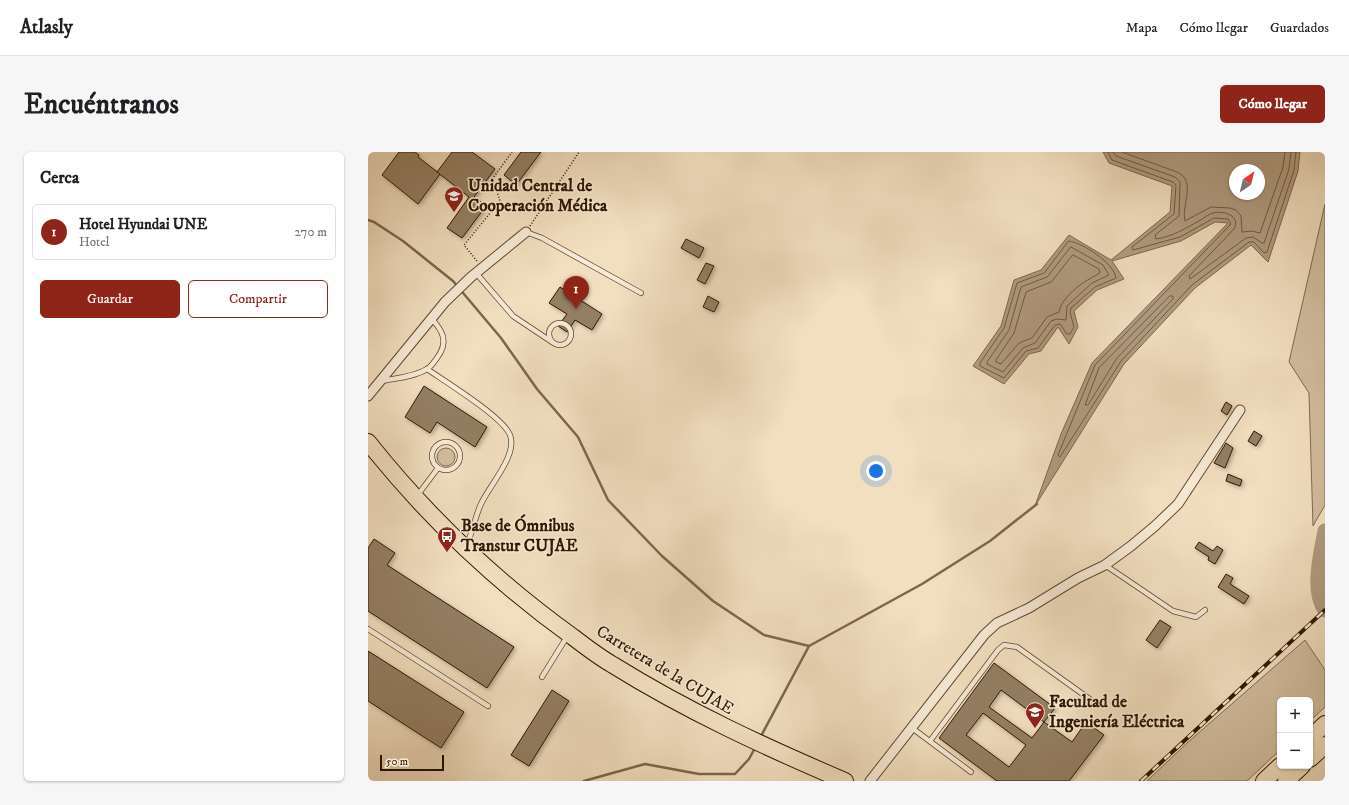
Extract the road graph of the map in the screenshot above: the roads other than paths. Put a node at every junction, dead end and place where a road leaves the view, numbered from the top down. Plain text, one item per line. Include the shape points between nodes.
1 (526, 232) joint
2 (479, 270) junction
3 (641, 293) dead end
4 (431, 318) junction
5 (552, 342) junction
6 (428, 369) junction
7 (380, 381) junction
8 (368, 396) edge
9 (1240, 410) dead end
10 (368, 442) edge
11 (438, 468) junction
12 (416, 497) junction
13 (465, 547) junction
14 (1105, 565) junction
15 (1205, 610) dead end
16 (368, 629) edge
17 (569, 634) junction
18 (542, 677) dead end
19 (1091, 700) dead end
20 (488, 706) dead end
21 (1325, 724) edge
22 (912, 728) junction
23 (1313, 735) edge
24 (930, 741) junction
25 (1325, 745) edge
26 (1313, 756) edge
27 (1277, 769) edge
28 (1299, 769) edge
29 (972, 772) dead end
30 (845, 781) edge
31 (870, 781) edge
32 (1264, 781) edge
33 (1286, 781) edge

1 - 2 street
1 - 3 lane via 542,238
2 - 4 street
2 - 5 lane via 513,316
4 - 6 lane via 442,332 444,345 442,352
4 - 7 street
5 - 5 lane via 558,345 568,342 571,332 567,326 560,323 550,329 549,336
6 - 7 lane
6 - 13 lane via 503,424 511,437 510,455 480,505 475,525
7 - 8 street
9 - 14 street via 1178,504 1155,526
10 - 12 highway, Carretera de la CUJAE
11 - 11 lane via 447,471 455,467 460,454 456,446 447,442 434,447 431,456
11 - 12 lane
12 - 13 highway, Carretera de la CUJAE
13 - 17 highway, Carretera de la CUJAE via 507,586
14 - 15 lane via 1173,611 1196,617
14 - 22 street via 998,623 988,631
16 - 20 lane
17 - 18 lane
17 - 30 highway, Carretera de la CUJAE via 612,665 740,735
19 - 24 lane via 1017,647 1004,645
21 - 23 highway
22 - 24 lane
22 - 31 street
24 - 29 lane
25 - 26 highway
27 - 32 highway
28 - 33 highway

